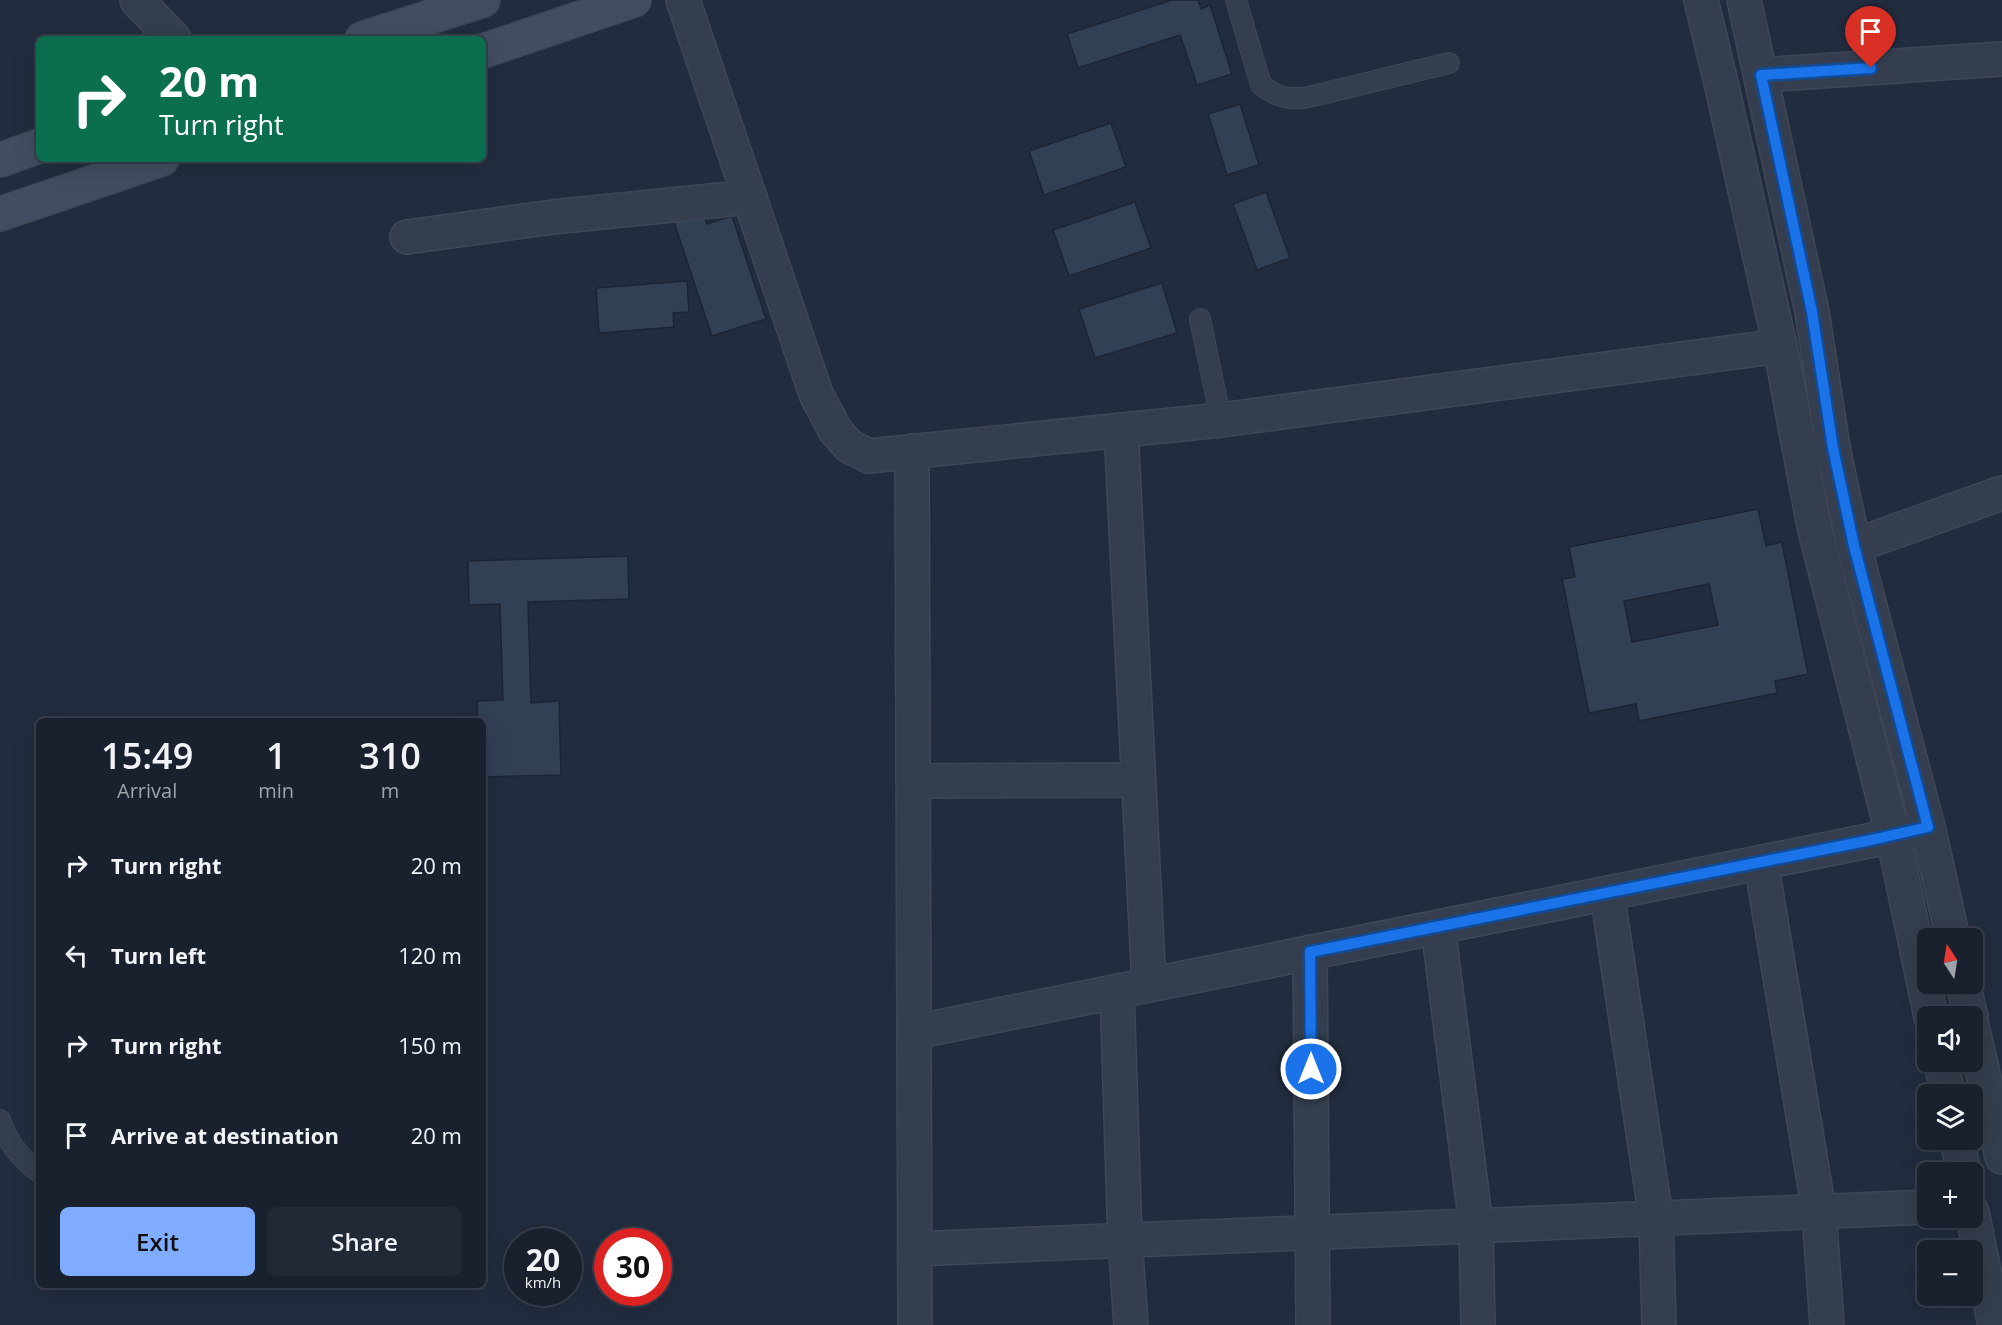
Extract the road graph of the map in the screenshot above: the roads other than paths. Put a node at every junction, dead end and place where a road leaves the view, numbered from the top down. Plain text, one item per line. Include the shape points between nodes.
1 (137, 0) edge
2 (483, 0) edge
3 (634, 0) edge
4 (683, 0) edge
5 (1236, 0) edge
6 (1701, 0) edge
7 (1744, 0) edge
8 (171, 36) edge
9 (371, 36) edge
10 (486, 50) edge
11 (2002, 59) edge
12 (1449, 63) dead end
13 (1761, 75) junction
14 (36, 147) edge
15 (0, 160) edge
16 (153, 162) edge
17 (750, 197) junction
18 (0, 213) edge
19 (407, 237) dead end
20 (1200, 319) dead end
21 (1780, 346) junction
22 (1221, 420) junction
23 (1121, 430) junction
24 (912, 450) junction
25 (2002, 493) edge
26 (1854, 546) junction
27 (1139, 780) junction
28 (913, 781) junction
29 (1928, 827) junction
30 (1893, 836) junction
31 (1761, 862) junction
32 (1607, 893) junction
33 (1438, 927) junction
34 (1951, 928) edge
35 (1310, 952) junction
36 (1149, 985) junction
37 (1117, 991) junction
38 (1929, 1006) edge
39 (914, 1032) junction
40 (1983, 1072) edge
41 (0, 1120) edge
42 (2002, 1157) edge
43 (36, 1170) edge
44 (1917, 1207) edge
45 (1819, 1211) junction
46 (1656, 1218) junction
47 (1476, 1225) junction
48 (1975, 1228) edge
49 (1312, 1233) junction
50 (1125, 1240) junction
51 (915, 1249) junction
52 (915, 1325) edge
53 (1131, 1325) edge
54 (1313, 1325) edge
55 (1478, 1325) edge
56 (1659, 1325) edge
57 (1827, 1325) edge
58 (1995, 1325) edge

1 - 8 street
2 - 9 main road
3 - 10 main road
4 - 17 street
5 - 12 lane via 1261,85 1285,98 1299,99
6 - 21 street
7 - 13 street
11 - 13 street
13 - 26 street via 1812,312 1833,448
14 - 15 main road
16 - 18 main road
17 - 19 street
17 - 24 street via 816,394 835,430 849,446 869,456
20 - 22 lane
21 - 22 street
21 - 30 street via 1814,526
22 - 23 street
23 - 24 street
23 - 27 street
24 - 28 street
25 - 26 street
26 - 29 street
27 - 28 street
27 - 36 street
28 - 39 street
29 - 30 street
29 - 34 street
30 - 31 street
30 - 38 street
31 - 32 street
31 - 45 street
32 - 33 street
32 - 46 street
33 - 35 street
33 - 47 street
35 - 36 street
35 - 49 street
36 - 37 street
37 - 39 street
37 - 50 street
39 - 51 street
40 - 42 street
41 - 43 lane via 5,1134
44 - 45 street
45 - 46 street
45 - 57 street
46 - 47 street
46 - 56 street
47 - 49 street
47 - 55 street
48 - 58 street
49 - 50 street
49 - 54 street
50 - 51 street
50 - 53 street
51 - 52 street

